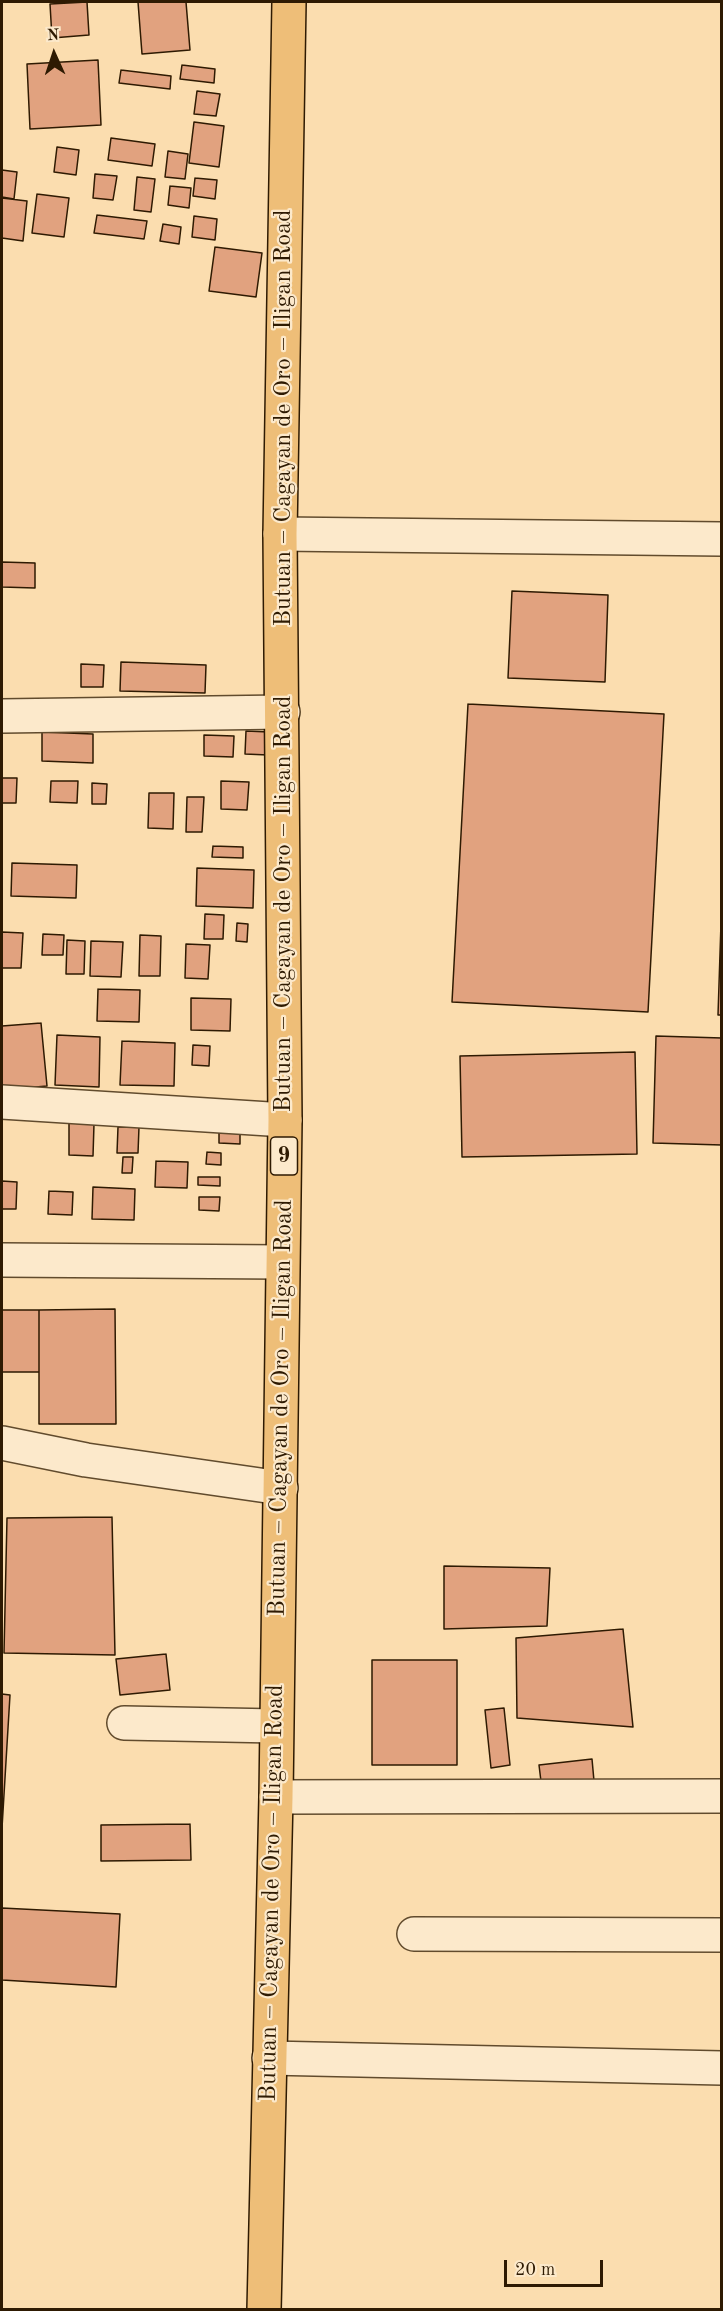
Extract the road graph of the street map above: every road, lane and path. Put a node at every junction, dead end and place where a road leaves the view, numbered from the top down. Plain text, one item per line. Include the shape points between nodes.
1 (289, 2) edge
2 (280, 534) junction
3 (722, 539) edge
4 (283, 712) junction
5 (2, 717) edge
6 (2, 1102) edge
7 (285, 1120) junction
8 (2, 1260) edge
9 (282, 1262) junction
10 (2, 1443) edge
11 (281, 1488) junction
12 (124, 1723) dead end
13 (276, 1726) junction
14 (722, 1796) edge
15 (276, 1797) junction
16 (414, 1934) dead end
17 (722, 1935) edge
18 (268, 2058) junction
19 (722, 2068) edge
20 (264, 2310) edge

1 - 2 highway, Butuan – Cagayan de Oro – Iligan Road / 9
2 - 3 street
2 - 4 highway, Butuan – Cagayan de Oro – Iligan Road / 9
4 - 5 street
4 - 7 highway, Butuan – Cagayan de Oro – Iligan Road / 9
6 - 7 street
7 - 9 highway, Butuan – Cagayan de Oro – Iligan Road / 9
8 - 9 street
9 - 11 highway, Butuan – Cagayan de Oro – Iligan Road / 9
10 - 11 street via 86,1460
11 - 13 highway, Butuan – Cagayan de Oro – Iligan Road / 9
12 - 13 street
13 - 15 highway, Butuan – Cagayan de Oro – Iligan Road / 9
14 - 15 street
15 - 18 highway, Butuan – Cagayan de Oro – Iligan Road / 9
16 - 17 street
18 - 19 street
18 - 20 highway, Butuan – Cagayan de Oro – Iligan Road / 9

